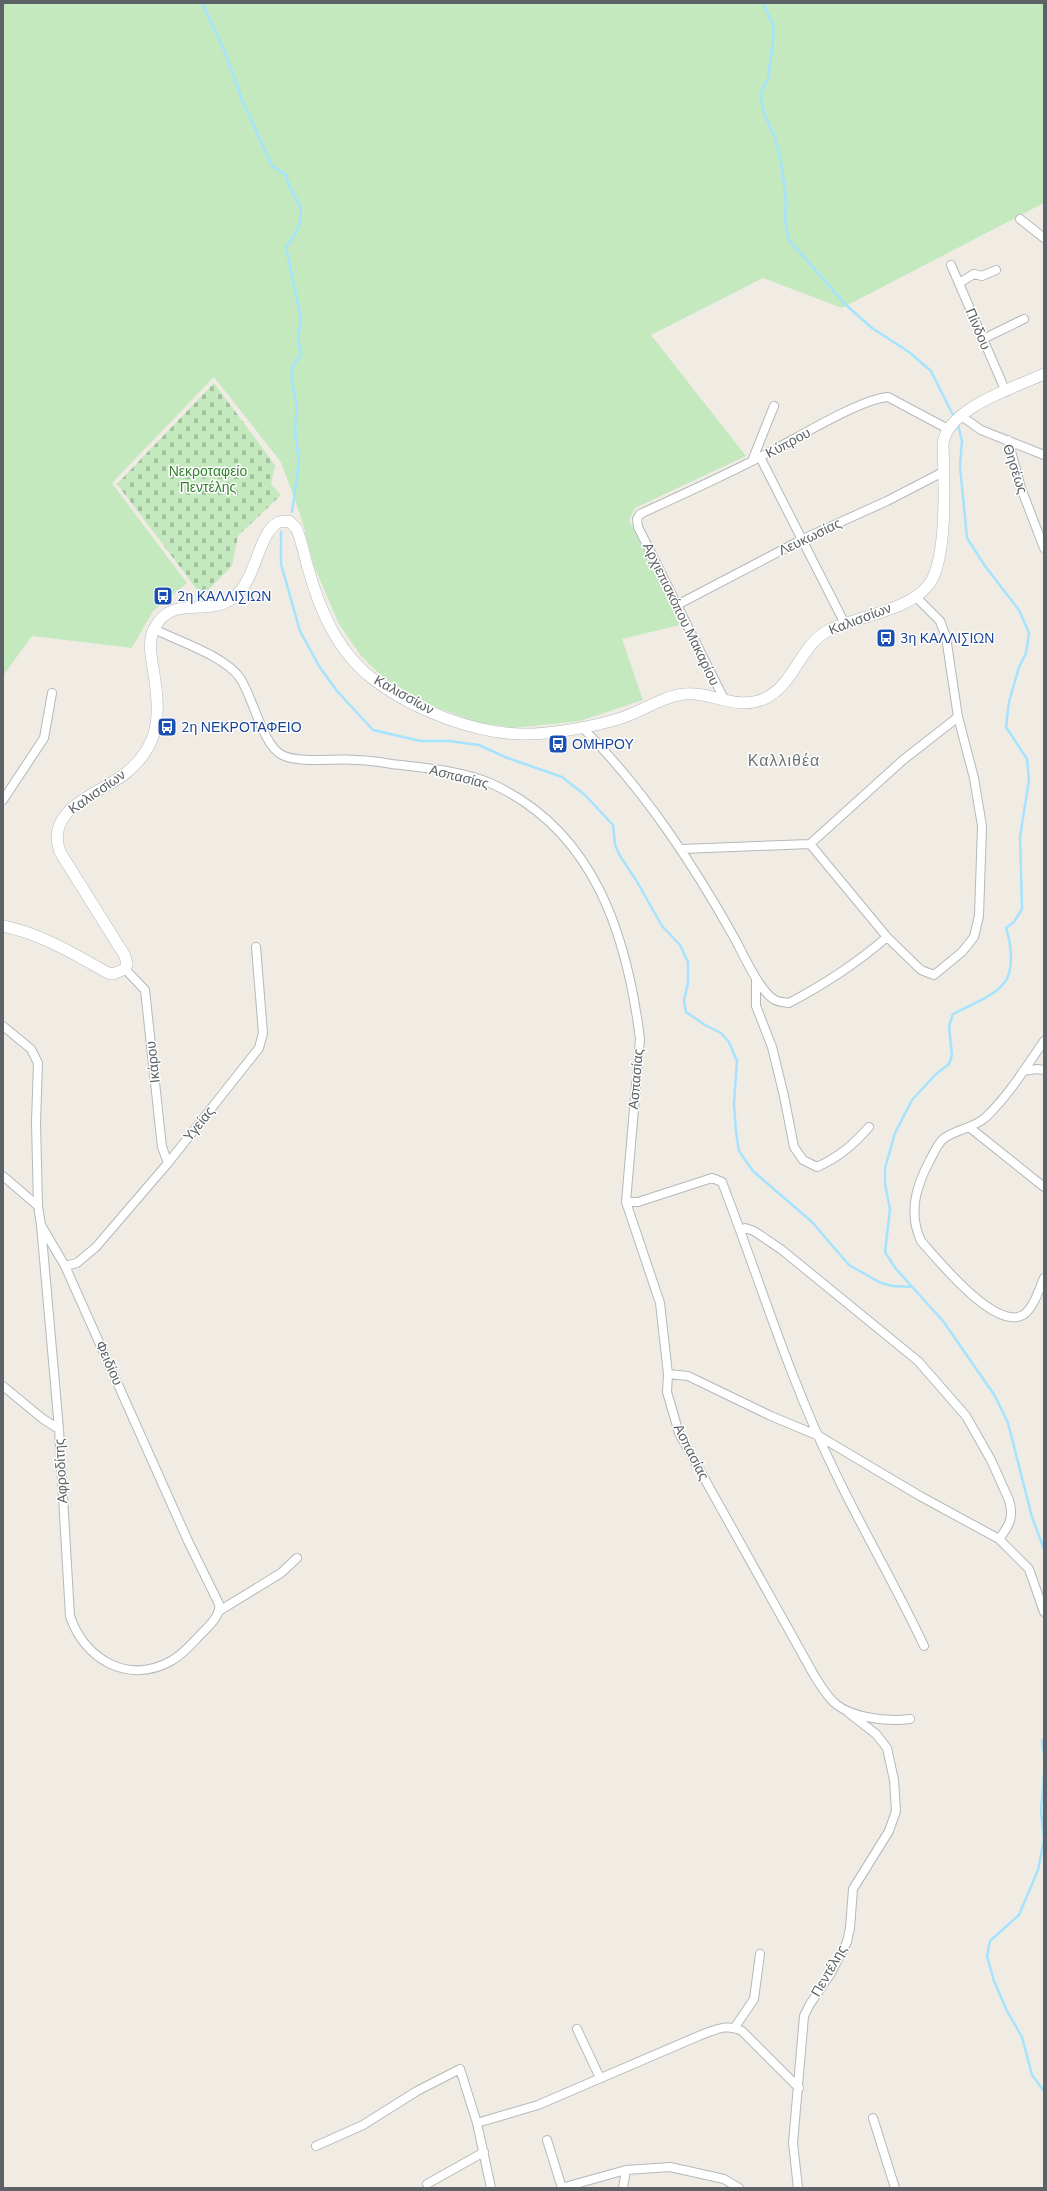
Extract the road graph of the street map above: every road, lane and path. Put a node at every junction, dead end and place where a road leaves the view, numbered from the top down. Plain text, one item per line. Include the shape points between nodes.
1 (1020, 219) dead end
2 (1044, 238) edge
3 (951, 265) dead end
4 (996, 270) dead end
5 (959, 283) junction
6 (1024, 319) dead end
7 (983, 339) junction
8 (1044, 374) edge
9 (1006, 392) junction
10 (774, 406) dead end
11 (960, 415) junction
12 (948, 429) junction
13 (1008, 440) junction
14 (1044, 454) edge
15 (760, 457) junction
16 (752, 461) junction
17 (943, 472) junction
18 (638, 527) joint
19 (803, 539) junction
20 (1044, 548) edge
21 (916, 597) junction
22 (677, 605) junction
23 (845, 624) junction
24 (154, 629) junction
25 (52, 693) dead end
26 (724, 701) junction
27 (958, 717) junction
28 (582, 727) junction
29 (3, 800) edge
30 (810, 844) junction
31 (682, 849) junction
32 (3, 926) edge
33 (887, 937) junction
34 (256, 947) dead end
35 (125, 969) junction
36 (756, 979) junction
37 (3, 1026) edge
38 (1044, 1041) edge
39 (1044, 1070) edge
40 (1023, 1071) junction
41 (869, 1127) dead end
42 (968, 1127) junction
43 (168, 1163) junction
44 (3, 1176) edge
45 (1044, 1187) edge
46 (626, 1202) junction
47 (38, 1206) junction
48 (41, 1225) junction
49 (741, 1230) junction
50 (66, 1266) junction
51 (1044, 1278) edge
52 (668, 1374) junction
53 (3, 1386) edge
54 (59, 1429) junction
55 (819, 1436) junction
56 (999, 1539) junction
57 (298, 1558) dead end
58 (219, 1611) junction
59 (1044, 1612) edge
60 (924, 1646) dead end
61 (847, 1711) junction
62 (910, 1719) dead end
63 (760, 1954) dead end
64 (735, 2027) junction
65 (576, 2029) dead end
66 (600, 2078) junction
67 (799, 2088) junction
68 (873, 2118) dead end
69 (477, 2123) junction
70 (547, 2140) dead end
71 (316, 2146) dead end
72 (484, 2152) junction
73 (626, 2170) junction
74 (427, 2184) dead end
75 (491, 2188) edge
76 (561, 2188) edge
77 (623, 2188) edge
78 (739, 2188) edge
79 (798, 2188) edge
80 (895, 2188) edge

1 - 2 street
3 - 5 street, Πίνδου
4 - 5 street via 982,276 974,274
5 - 7 street, Πίνδου
6 - 7 street
7 - 9 street, Πίνδου
8 - 9 main road, Καλισσίων
9 - 11 main road, Καλισσίων
10 - 16 street
11 - 12 main road, Καλισσίων
11 - 13 street, Θησέως via 981,430
12 - 15 street, Κύπρου via 888,397 880,398
12 - 17 main road, Καλισσίων via 943,444
13 - 14 street
13 - 20 street, Θησέως via 1021,488
15 - 16 street, Κύπρου
15 - 19 street
16 - 18 street, Κύπρου via 640,514 637,519
17 - 19 street, Λευκωσίας
17 - 21 main road, Καλισσίων via 938,563 931,582
18 - 22 street, Αρχιεπισκόπου Μακαρίου
19 - 22 street, Λευκωσίας
19 - 23 street
21 - 23 main road, Καλισσίων
21 - 27 street via 940,621 944,632 954,679
22 - 26 street, Αρχιεπισκόπου Μακαρίου
23 - 26 main road, Καλισσίων via 826,632 816,640 783,685 771,694 749,703
24 - 28 main road, Καλισσίων via 168,612 180,608 213,607 236,596 248,581 272,528 280,522 289,521 299,533 316,595 330,628 355,661 378,682 439,715 478,728 522,735
24 - 35 main road, Καλισσίων via 150,648 158,715 152,740 145,754 126,773 67,812 57,831 60,852 125,956
24 - 46 street, Ασπασίας via 212,657 240,677 267,739 276,752 298,760 357,760 436,769 489,782 534,808 570,842 586,865 611,912 636,1012 640,1039
25 - 29 street via 44,738
26 - 28 main road, Καλισσίων via 698,694 682,695 666,699 621,719
27 - 30 street via 903,760
27 - 33 street via 974,778 982,826 979,916 974,938 962,952 934,975 921,970
28 - 31 street via 623,770
30 - 31 street
30 - 33 street
31 - 36 street
32 - 35 main road via 54,943 108,973 113,974
33 - 36 street via 852,966 789,1003 774,1000
34 - 43 street, Υγείας via 263,1033 260,1044
35 - 43 street, Ικάρου via 145,990 162,1147
36 - 41 street via 756,1006 772,1047 794,1147 803,1160 817,1167 835,1158 853,1145
37 - 47 street, Φειδίου via 32,1050 38,1063
38 - 40 street
39 - 40 street
40 - 42 street via 985,1118
42 - 45 street
42 - 51 street via 959,1129 937,1146 920,1178 913,1210 916,1230 921,1241 971,1294 1003,1316 1015,1318 1026,1312
43 - 50 street, Υγείας via 96,1247 77,1263
44 - 47 street
46 - 49 street via 638,1202 712,1178 717,1179 722,1182
46 - 52 street, Ασπασίας via 660,1303
47 - 48 street, Φειδίου
48 - 50 street, Φειδίου
48 - 54 street, Αφροδίτης
49 - 55 street via 779,1338
49 - 56 street via 745,1228 754,1231 782,1250 918,1361 966,1416 979,1438 1012,1510 1012,1520
50 - 58 street, Φειδίου via 188,1541 213,1590
52 - 55 street via 688,1376
52 - 61 street, Ασπασίας via 667,1392 679,1433 814,1675 828,1697
53 - 54 street
54 - 58 street, Αφροδίτης via 70,1616 84,1644 102,1660 115,1666 134,1670 146,1669 172,1660 188,1648 212,1623
55 - 56 street
55 - 60 street via 834,1471 897,1588
56 - 59 street via 1029,1569
57 - 58 street via 281,1572
61 - 62 street, Ασπασίας via 881,1721
61 - 67 street, Πεντέλης via 880,1738 887,1748 894,1780 896,1811 889,1831 852,1889 850,1928 846,1942 831,1973 804,2016
63 - 64 street via 754,1999
64 - 66 street via 727,2026 700,2035
64 - 67 street
65 - 66 street
66 - 69 street via 538,2104
67 - 79 street, Πεντέλης via 793,2143
68 - 80 street
69 - 71 street via 460,2069 417,2091 363,2125
69 - 72 street
70 - 76 street
72 - 74 street
72 - 75 street
73 - 76 street
73 - 77 street
73 - 78 street via 670,2167 724,2179

